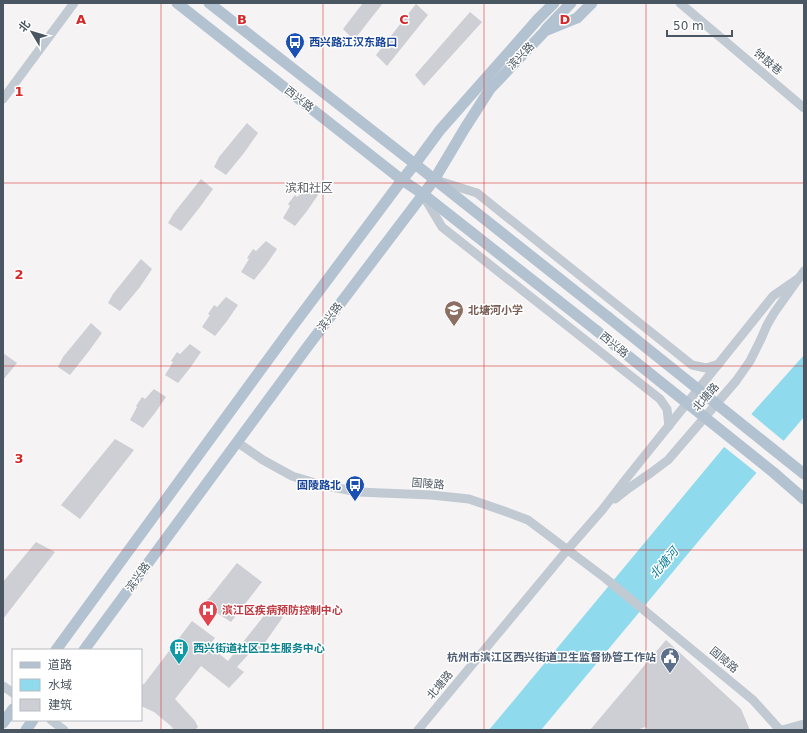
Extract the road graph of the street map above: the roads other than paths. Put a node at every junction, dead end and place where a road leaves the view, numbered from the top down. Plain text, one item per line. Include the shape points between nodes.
1 (74, 3) edge
2 (177, 3) edge
3 (209, 3) edge
4 (554, 3) edge
5 (571, 3) edge
6 (592, 3) edge
7 (680, 3) edge
8 (545, 31) junction
9 (3, 99) edge
10 (804, 108) edge
11 (415, 164) junction
12 (402, 180) junction
13 (434, 180) junction
14 (423, 194) junction
15 (801, 274) edge
16 (718, 364) junction
17 (669, 426) junction
18 (238, 442) junction
19 (804, 474) edge
20 (804, 499) edge
21 (603, 509) junction
22 (568, 550) junction
23 (57, 649) edge
24 (85, 649) edge
25 (3, 686) edge
26 (12, 692) edge
27 (12, 710) edge
28 (32, 721) edge
29 (52, 721) edge
30 (3, 723) edge
31 (804, 724) edge
32 (26, 730) edge
33 (64, 730) edge
34 (418, 730) edge
35 (781, 730) edge

1 - 9 street
2 - 12 main road, 西兴路
3 - 11 main road, 西兴路
4 - 11 main road, 滨兴路 via 440,130
5 - 8 main road
6 - 8 main road, 滨兴路 via 577,18
7 - 10 street, 钟鼓巷
8 - 13 main road, 滨兴路 via 490,89
11 - 12 main road, 滨兴路
11 - 13 main road, 西兴路
12 - 14 main road, 西兴路
12 - 23 main road, 滨兴路
13 - 14 main road, 滨兴路
13 - 16 street, 西兴路 via 477,194 692,365 706,368
13 - 19 main road, 西兴路, bridge
14 - 17 street, 西兴路 via 442,227 660,400 667,409
14 - 18 main road, 滨兴路
14 - 20 main road, 西兴路, bridge
15 - 16 street, 北塘路 via 773,296
15 - 21 street, 北塘路 via 774,313 750,361 736,381 668,460
16 - 17 street, 北塘路
17 - 21 street, 北塘路
18 - 22 street, 固陵路 via 292,476 322,485 358,492 469,499 528,520
18 - 24 main road, 滨兴路
21 - 22 street, 北塘路
22 - 34 street, 北塘路
22 - 35 street, 固陵路 via 753,700
25 - 26 street
27 - 30 main road
28 - 32 main road
29 - 33 street
31 - 35 street

